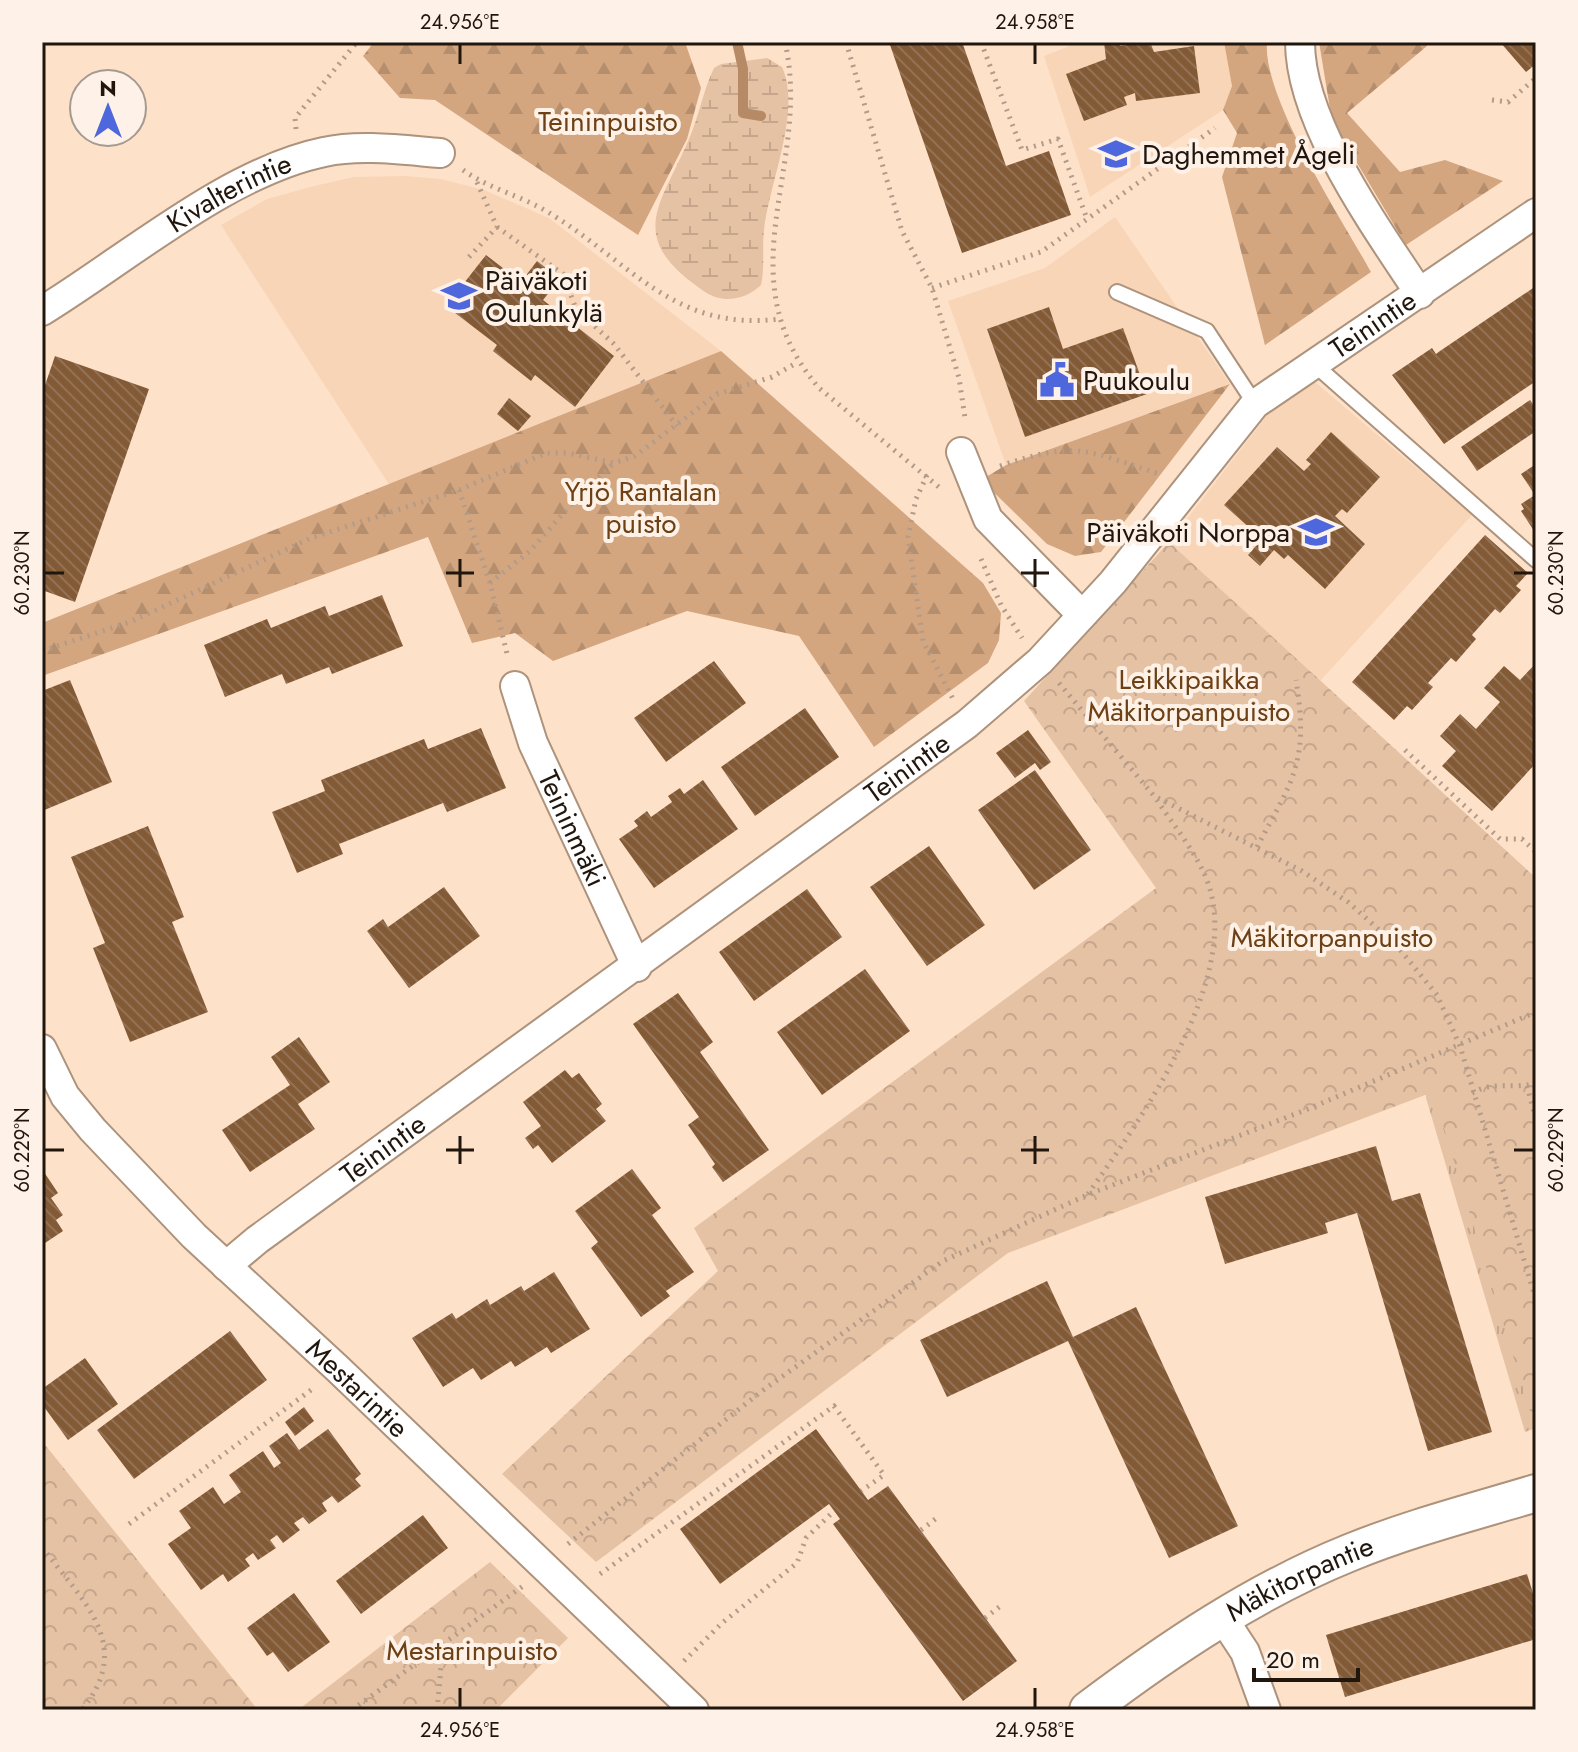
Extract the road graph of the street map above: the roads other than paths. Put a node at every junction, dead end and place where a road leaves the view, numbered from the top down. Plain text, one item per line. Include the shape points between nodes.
1 (1300, 42) edge
2 (440, 153) dead end
3 (1536, 213) edge
4 (1117, 292) dead end
5 (1420, 294) junction
6 (42, 311) edge
7 (1314, 364) junction
8 (1255, 404) junction
9 (966, 464) road end
10 (1536, 560) edge
11 (1082, 615) junction
12 (515, 686) road end
13 (637, 967) junction
14 (42, 1049) edge
15 (54, 1103) edge
16 (226, 1266) junction
17 (1536, 1493) edge
18 (1222, 1617) junction
19 (694, 1710) edge
20 (1088, 1710) edge
21 (1266, 1710) edge

1 - 5 street via 1321,127 1371,220
2 - 6 street, Kivalterintie via 328,151 264,172
3 - 5 street, Teinintie
4 - 8 lane via 1207,331
5 - 7 street, Teinintie
7 - 8 street, Teinintie
7 - 10 lane
8 - 11 street, Teinintie
9 - 11 street via 988,519
11 - 13 street, Teinintie via 1033,652 967,724
12 - 13 street, Teininmäki via 533,743
13 - 16 street, Teinintie
14 - 15 street, Mestarintie
15 - 16 street, Mestarintie
16 - 19 street, Mestarintie
17 - 18 street, Mäkitorpantie via 1347,1553
18 - 20 street, Mäkitorpantie
18 - 21 street via 1245,1652

